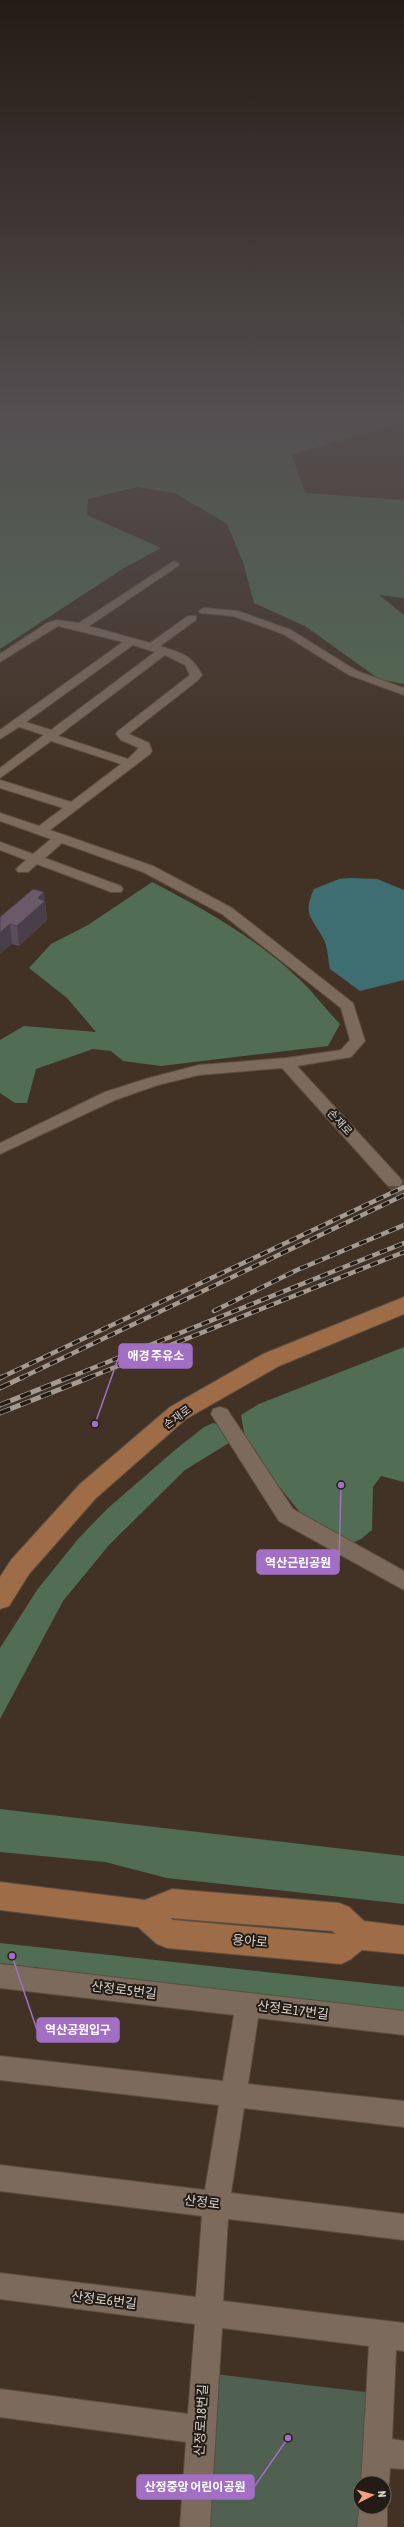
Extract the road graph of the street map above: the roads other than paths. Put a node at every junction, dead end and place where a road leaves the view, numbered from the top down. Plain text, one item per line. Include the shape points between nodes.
1 (174, 564) dead end
2 (204, 611) dead end
3 (192, 618) dead end
4 (81, 627) junction
5 (129, 642) junction
6 (151, 648) junction
7 (162, 651) junction
8 (0, 659) edge
9 (404, 692) edge
10 (9, 725) edge
11 (0, 735) edge
12 (51, 736) junction
13 (130, 763) junction
14 (0, 774) edge
15 (0, 784) edge
16 (74, 808) junction
17 (0, 817) edge
18 (40, 831) junction
19 (61, 838) junction
20 (0, 846) edge
21 (35, 859) junction
22 (23, 869) dead end
23 (116, 889) dead end
24 (286, 1063) junction
25 (0, 1149) edge
26 (394, 1182) tunnel mouth
27 (404, 1305) edge
28 (220, 1414) dead end
29 (404, 1581) edge
30 (0, 1598) edge
31 (0, 1885) edge
32 (0, 1896) edge
33 (57, 1902) junction
34 (404, 1940) edge
35 (0, 1976) edge
36 (248, 2004) junction
37 (404, 2023) edge
38 (0, 2068) edge
39 (234, 2093) junction
40 (404, 2114) edge
41 (0, 2178) edge
42 (216, 2203) junction
43 (404, 2227) edge
44 (0, 2286) edge
45 (208, 2313) junction
46 (394, 2336) edge
47 (0, 2403) edge
48 (201, 2430) junction
49 (391, 2453) edge
50 (379, 2475) edge
51 (373, 2515) edge
52 (195, 2527) edge
53 (372, 2527) edge

1 - 4 street
2 - 9 street via 234,612 287,632 353,673
3 - 6 street
4 - 5 street
4 - 8 street via 58,623
5 - 6 street
5 - 10 street
6 - 7 street
7 - 12 street
7 - 13 street via 177,655 190,663 196,675 122,734 145,746 146,751
10 - 11 street
10 - 12 street
12 - 13 street
12 - 14 street
13 - 16 street
15 - 16 street
16 - 18 street via 63,813
17 - 18 street
18 - 19 street
19 - 21 street
19 - 24 street via 148,869 227,911 348,1006 358,1041 346,1054
20 - 21 street
21 - 22 street
21 - 23 street
24 - 25 street via 200,1070 154,1081 110,1096
24 - 26 street, 손재로
27 - 30 main road, 손재로 via 271,1360 178,1413 88,1491 20,1567
28 - 29 street via 286,1515
31 - 33 main road
32 - 33 main road, 용아로
33 - 34 main road, 용아로 via 145,1914 167,1934 341,1949 356,1935
35 - 36 street, 산정로5번길
36 - 37 street, 산정로17번길
36 - 39 street, 산정로17번길
38 - 39 street
39 - 40 street
39 - 42 street, 산정로17번길
41 - 42 street, 산정로
42 - 43 street, 산정로
42 - 45 street, 산정로18번길
44 - 45 street, 산정로6번길
45 - 46 street
45 - 48 street, 산정로18번길
46 - 49 street
47 - 48 street
48 - 52 street, 산정로18번길
49 - 50 street
51 - 53 street

